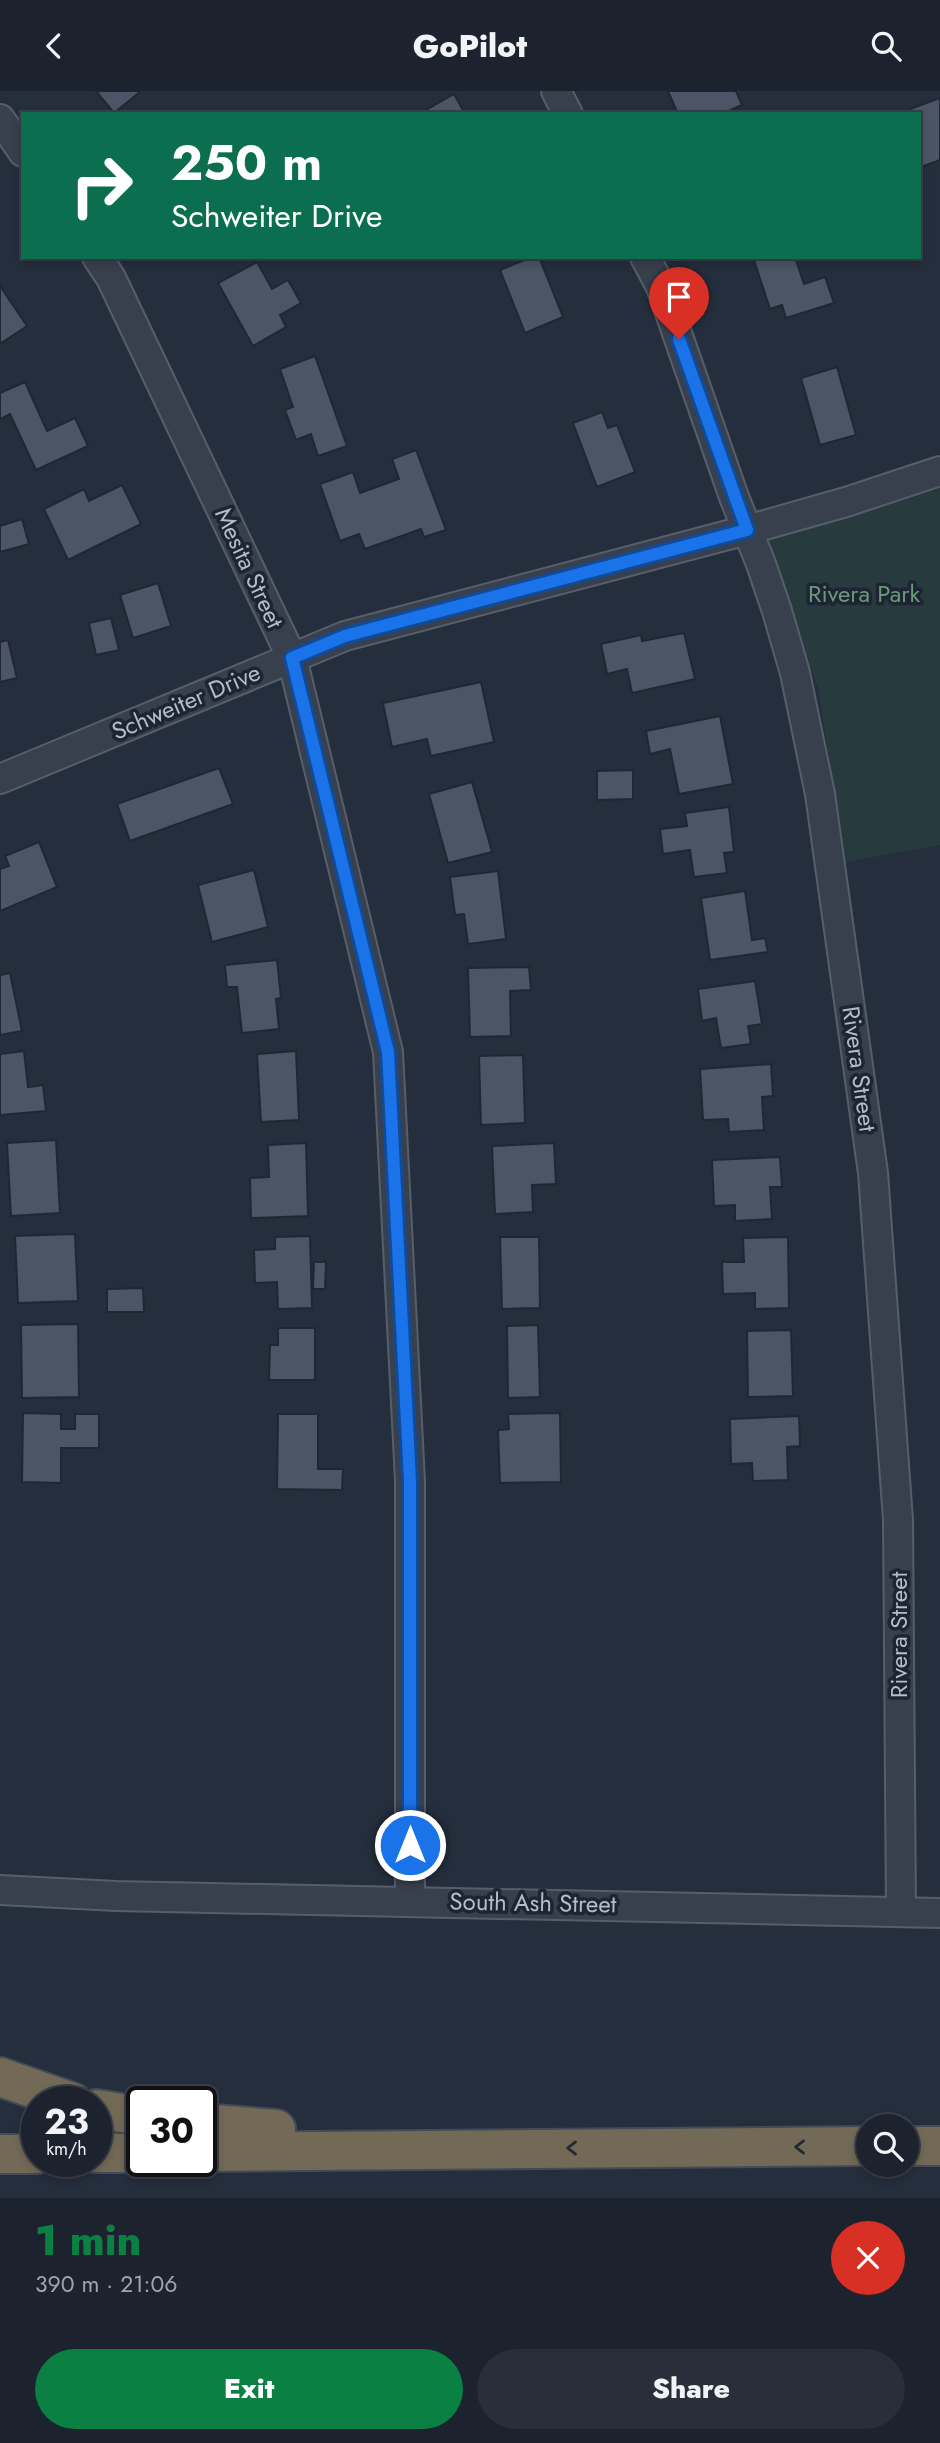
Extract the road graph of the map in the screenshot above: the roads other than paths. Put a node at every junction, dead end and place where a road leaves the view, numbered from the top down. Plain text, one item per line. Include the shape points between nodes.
1 (556, 91) edge
2 (567, 112) edge
3 (0, 119) edge
4 (21, 149) edge
5 (98, 259) edge
6 (646, 259) edge
7 (940, 471) edge
8 (747, 530) junction
9 (292, 658) junction
10 (0, 779) edge
11 (0, 1890) edge
12 (410, 1901) junction
13 (901, 1912) junction
14 (940, 1913) edge
15 (0, 2077) edge
16 (26, 2086) edge
17 (217, 2125) edge
18 (856, 2146) edge
19 (919, 2146) edge
20 (940, 2146) edge
21 (455, 2149) junction
22 (217, 2152) edge
23 (0, 2154) edge
24 (21, 2154) edge

1 - 2 street
3 - 4 street
5 - 9 street, Mesita Street
6 - 8 street, Rivera Street via 661,286
7 - 8 street, Schweiter Drive
8 - 9 street, Schweiter Drive via 345,636
8 - 13 street, Rivera Street via 795,673 820,794 873,1173 898,1520
9 - 10 street, Schweiter Drive
9 - 12 street, Mesita Street via 388,1052 410,1481
11 - 12 street, South Ash Street
12 - 13 street, South Ash Street
13 - 14 street, South Ash Street
15 - 16 highway
17 - 21 highway
18 -> 21 highway
19 - 20 highway
21 - 22 highway
23 - 24 highway

